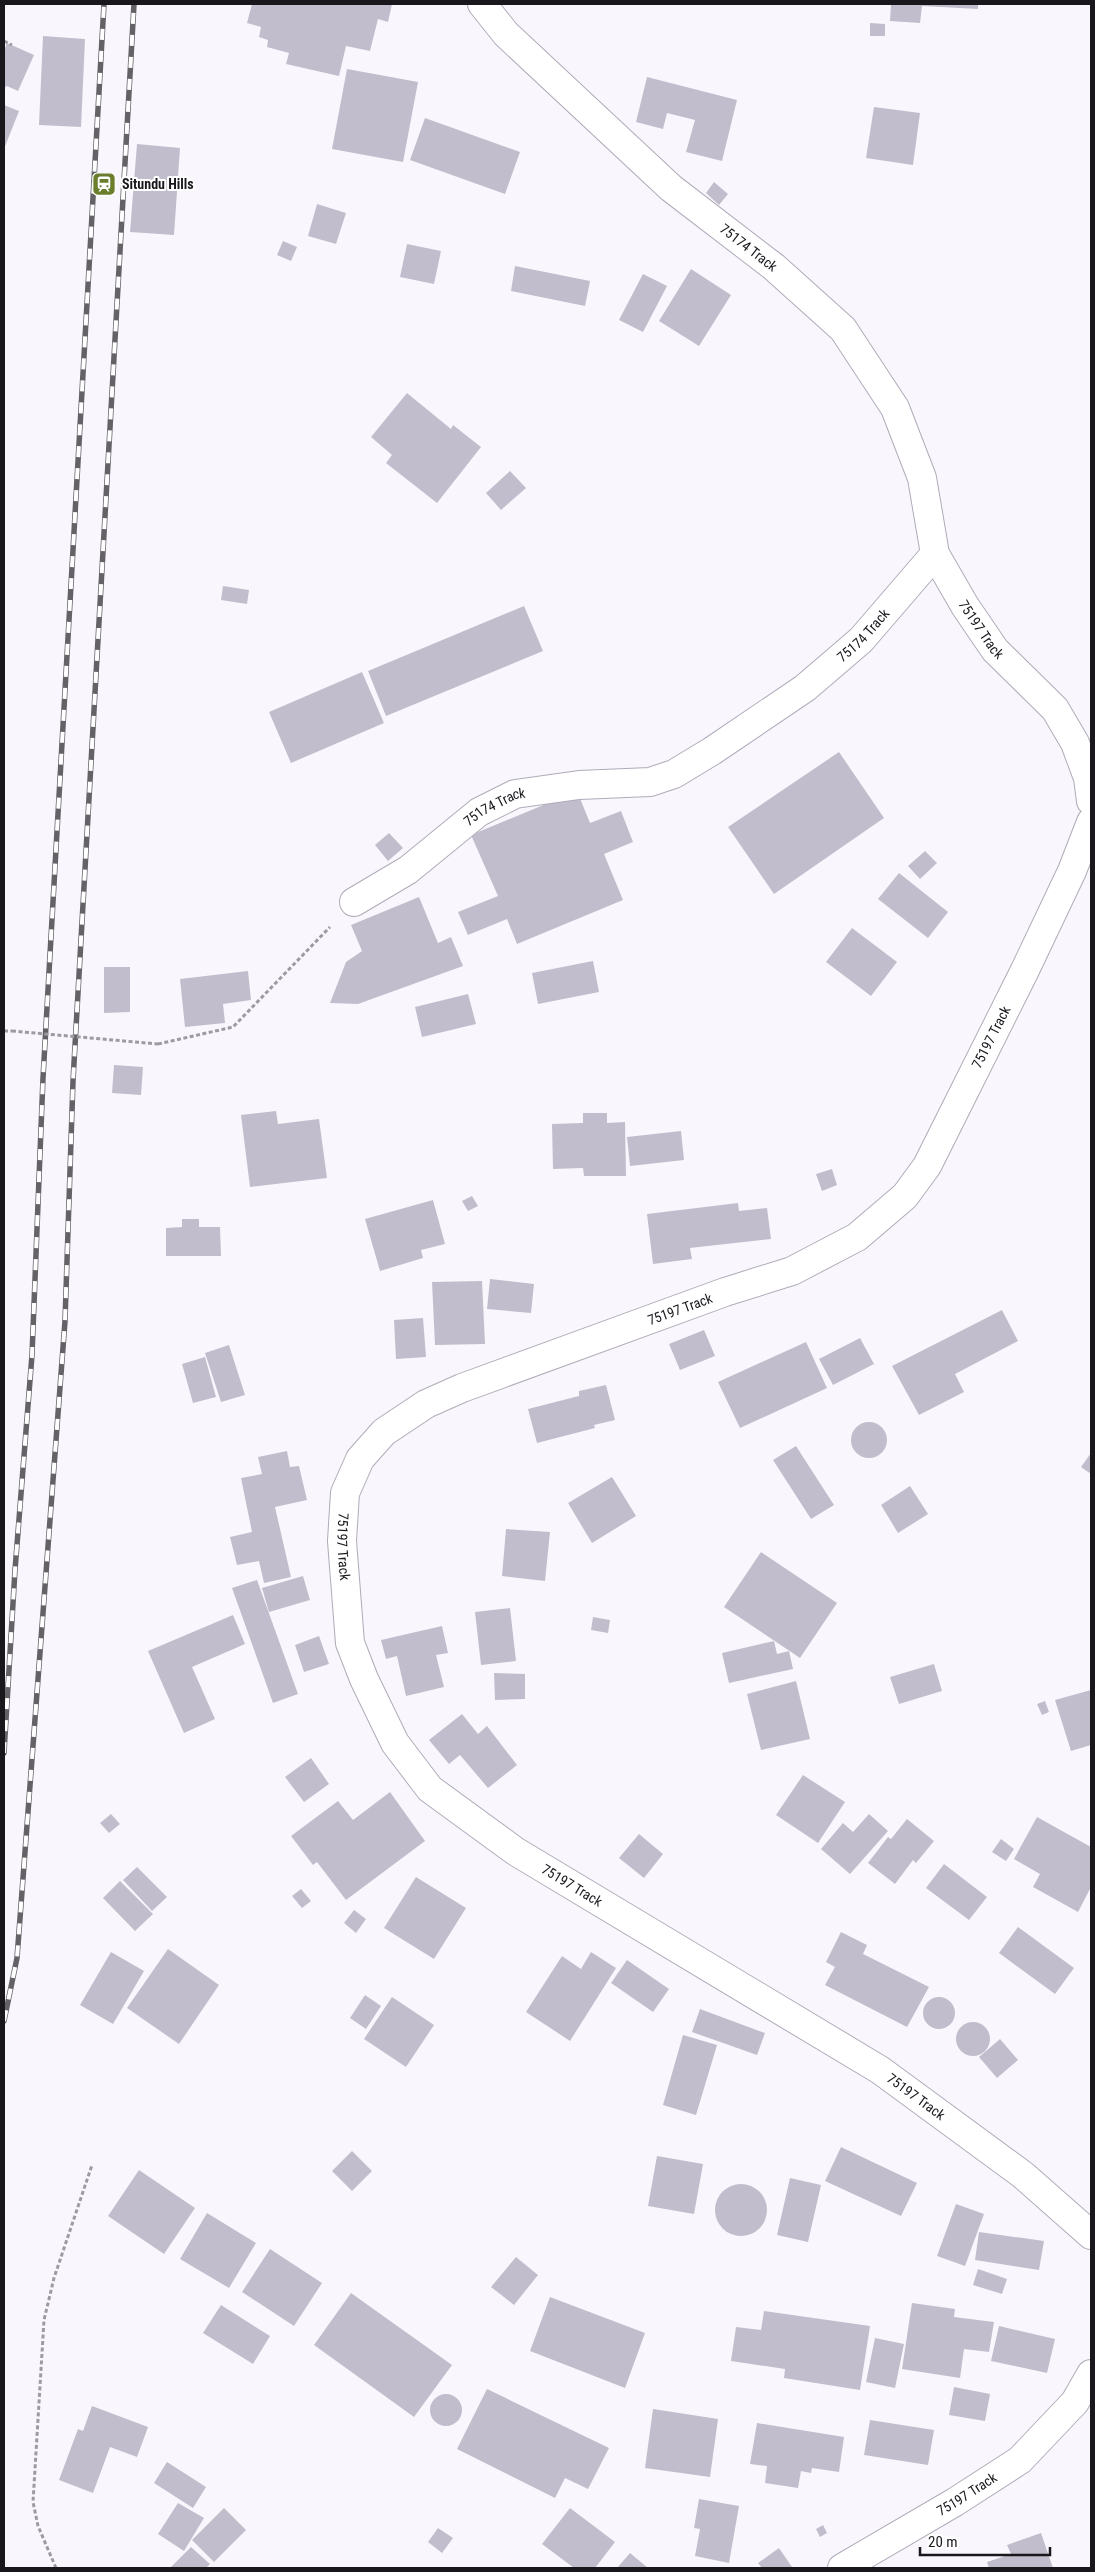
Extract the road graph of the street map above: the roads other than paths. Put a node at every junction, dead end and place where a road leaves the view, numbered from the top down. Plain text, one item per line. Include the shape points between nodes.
1 (482, 4) edge
2 (935, 554) junction
3 (1091, 801) edge
4 (1091, 822) edge
5 (354, 902) road end
6 (1091, 2235) edge
7 (1091, 2374) edge
8 (842, 2568) edge

1 - 2 street, 75174 Track via 506,34 671,188 774,267 843,329 896,408 922,478
2 - 3 street, 75197 Track via 995,650 1055,709 1075,743 1088,778
2 - 5 street, 75174 Track via 861,640 805,688 682,769 650,782 579,785 515,794 479,812 408,870
4 - 6 street, 75197 Track via 1072,871 1025,970 927,1166 905,1196 857,1237 792,1271 724,1292 426,1404 384,1432 360,1459 346,1494 342,1541 350,1643 395,1743 430,1789 515,1852 880,2070 1023,2176
7 - 8 street, 75197 Track via 1075,2402 1020,2460 956,2502

